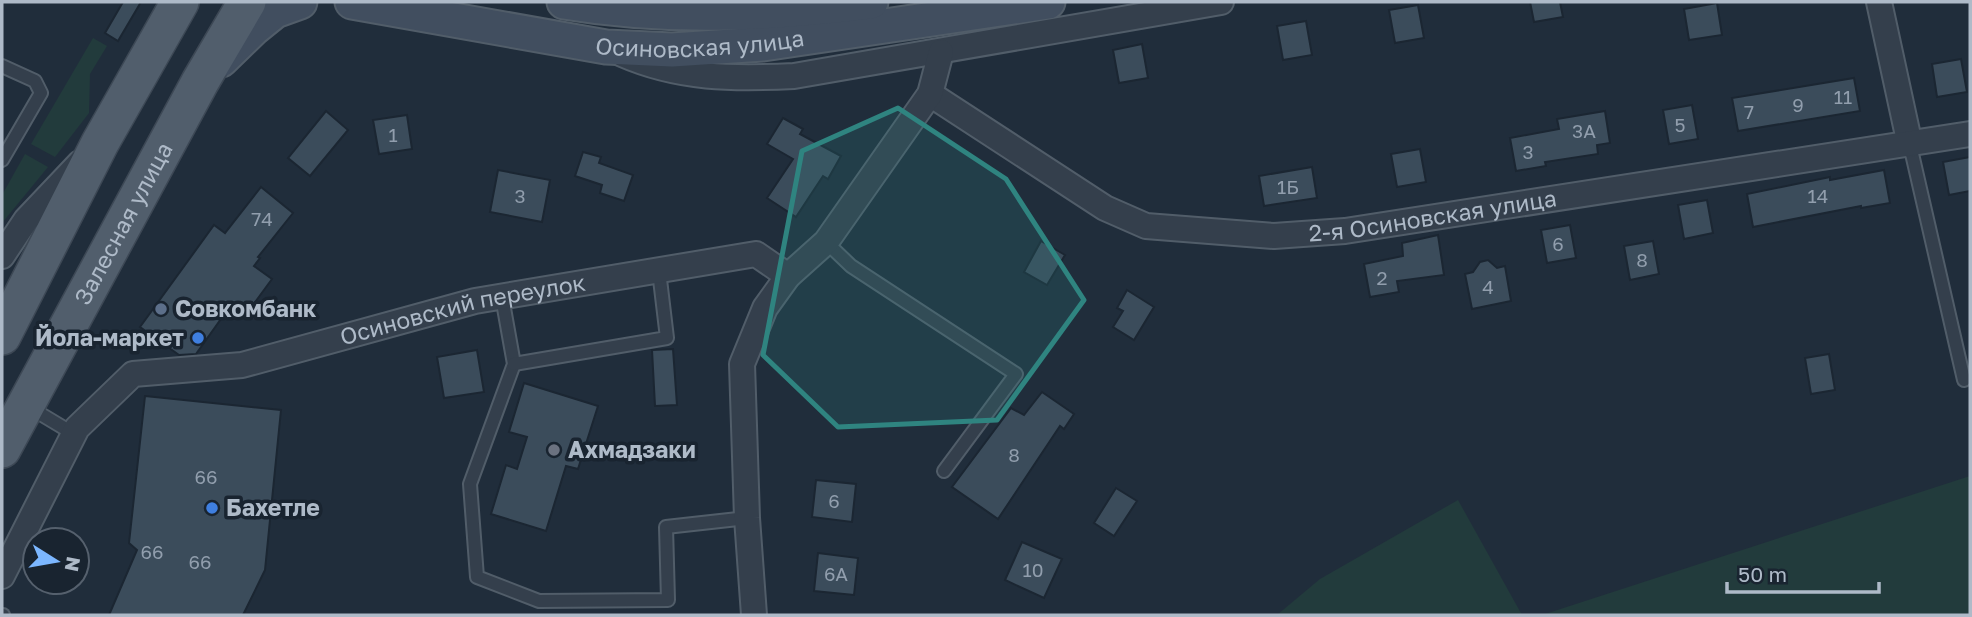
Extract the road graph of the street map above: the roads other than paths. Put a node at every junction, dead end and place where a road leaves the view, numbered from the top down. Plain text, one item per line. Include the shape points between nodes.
1 (180, 2) edge
2 (247, 2) edge
3 (300, 2) edge
4 (352, 2) edge
5 (564, 2) edge
6 (871, 2) edge
7 (1048, 2) edge
8 (1221, 2) edge
9 (1879, 2) edge
10 (606, 47) junction
11 (941, 52) junction
12 (2, 66) edge
13 (200, 82) junction
14 (930, 94) junction
15 (1970, 134) edge
16 (100, 143) junction
17 (1910, 145) junction
18 (2, 160) edge
19 (826, 242) junction
20 (2, 256) edge
21 (659, 271) junction
22 (789, 276) junction
23 (502, 297) junction
24 (2, 336) edge
25 (514, 365) junction
26 (1964, 380) dead end
27 (24, 404) junction
28 (74, 434) junction
29 (2, 449) edge
30 (944, 471) dead end
31 (747, 518) junction
32 (2, 576) edge
33 (754, 615) edge

1 - 16 main road
2 - 13 main road, Залесная улица
3 - 13 street via 275,11 254,27
4 - 10 street, Осиновская улица
5 - 6 street, Осиновская улица via 650,13 727,15
7 - 10 street, Осиновская улица via 763,44 672,50
8 - 11 street
9 - 17 street
10 - 11 street via 685,74 734,79 794,76
11 - 14 street
12 - 18 lane via 36,81 41,93
13 - 27 main road, Залесная улица
14 - 17 street, 2-я Осиновская улица via 1105,208 1146,226 1274,236 1345,231
14 - 19 street
15 - 17 street, 2-я Осиновская улица
16 - 20 street via 26,220
16 - 24 main road
17 - 26 lane
19 - 22 street
19 - 30 lane via 851,267 1016,374
21 - 22 street, Осиновский переулок via 756,254
21 - 23 street, Осиновский переулок
21 - 25 lane via 667,338
22 - 31 street via 765,308 742,364
23 - 25 lane
23 - 28 street, Осиновский переулок via 242,365 133,374
25 - 31 lane via 470,484 477,577 539,601 668,600 666,527
27 - 28 lane
27 - 29 main road, Залесная улица
28 - 32 street
31 - 33 street

